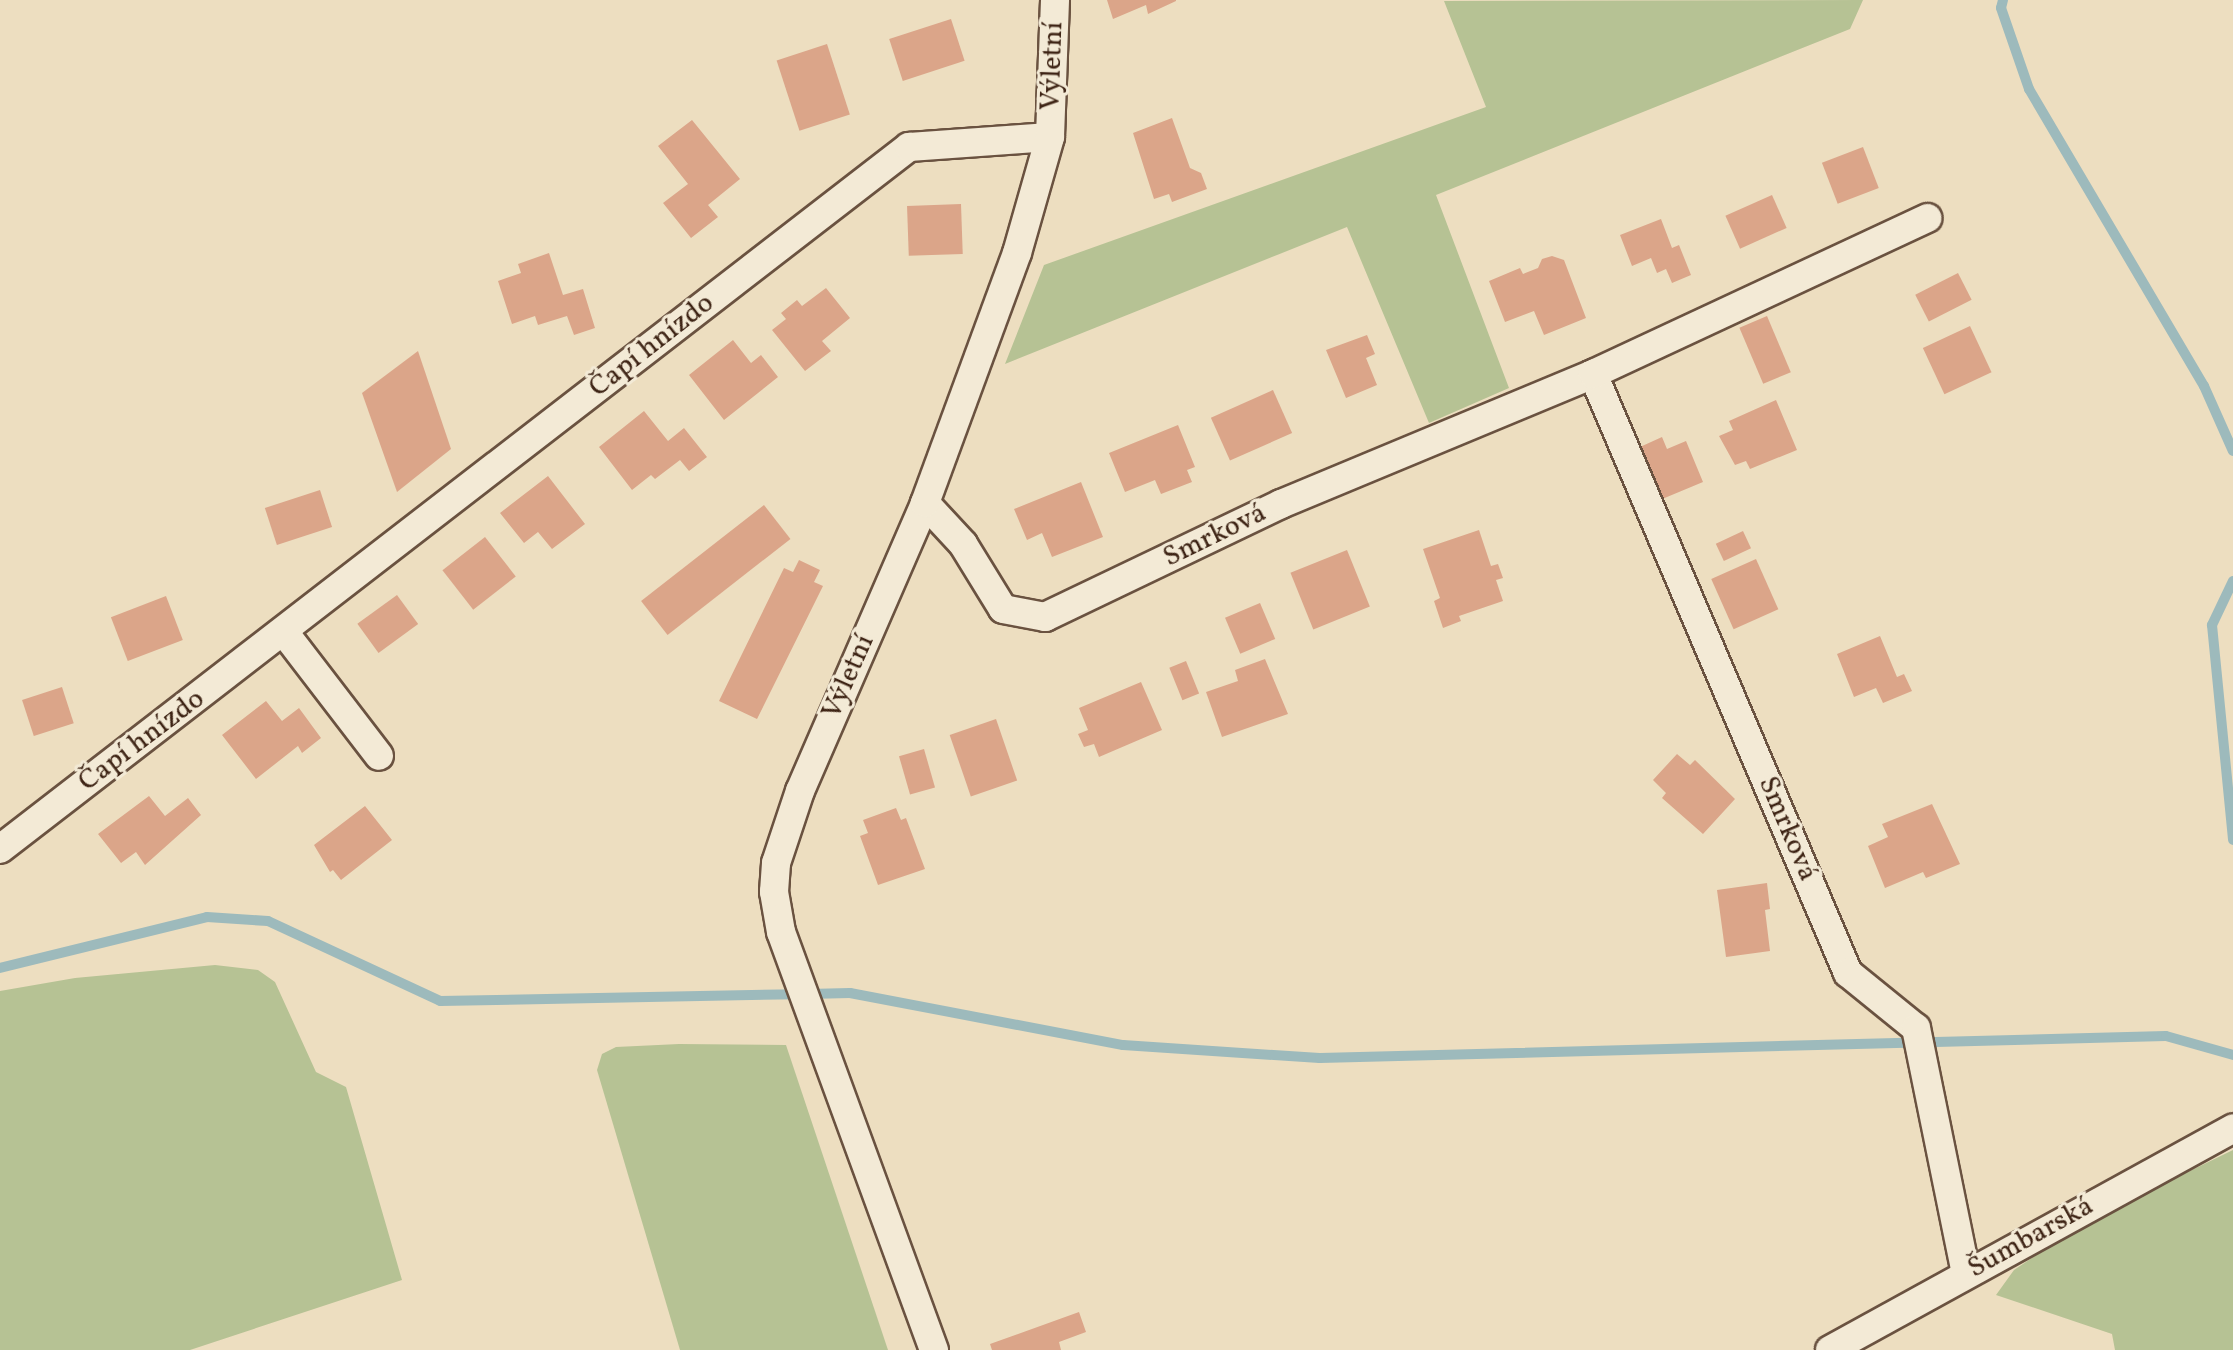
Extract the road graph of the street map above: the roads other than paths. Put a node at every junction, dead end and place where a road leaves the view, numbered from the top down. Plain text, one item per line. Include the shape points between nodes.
1 (1055, 0) edge
2 (1050, 137) junction
3 (1927, 218) dead end
4 (1593, 374) junction
5 (925, 503) junction
6 (284, 632) junction
7 (379, 756) dead end
8 (0, 849) edge
9 (2233, 1128) edge
10 (1966, 1273) junction
11 (934, 1350) edge
12 (1830, 1350) edge

1 - 2 street, Výletní
2 - 5 street, Výletní via 1017,253
2 - 6 street, Čapí hnízdo via 909,147
3 - 4 street, Smrková
4 - 5 street, Smrková via 1281,504 1045,617 1003,609 963,544
4 - 10 street, Smrková via 1848,973 1916,1028
5 - 11 street, Výletní via 800,791 776,863 774,892 781,932
6 - 7 street
6 - 8 street, Čapí hnízdo
9 - 10 street, Šumbarská
10 - 12 street, Šumbarská

